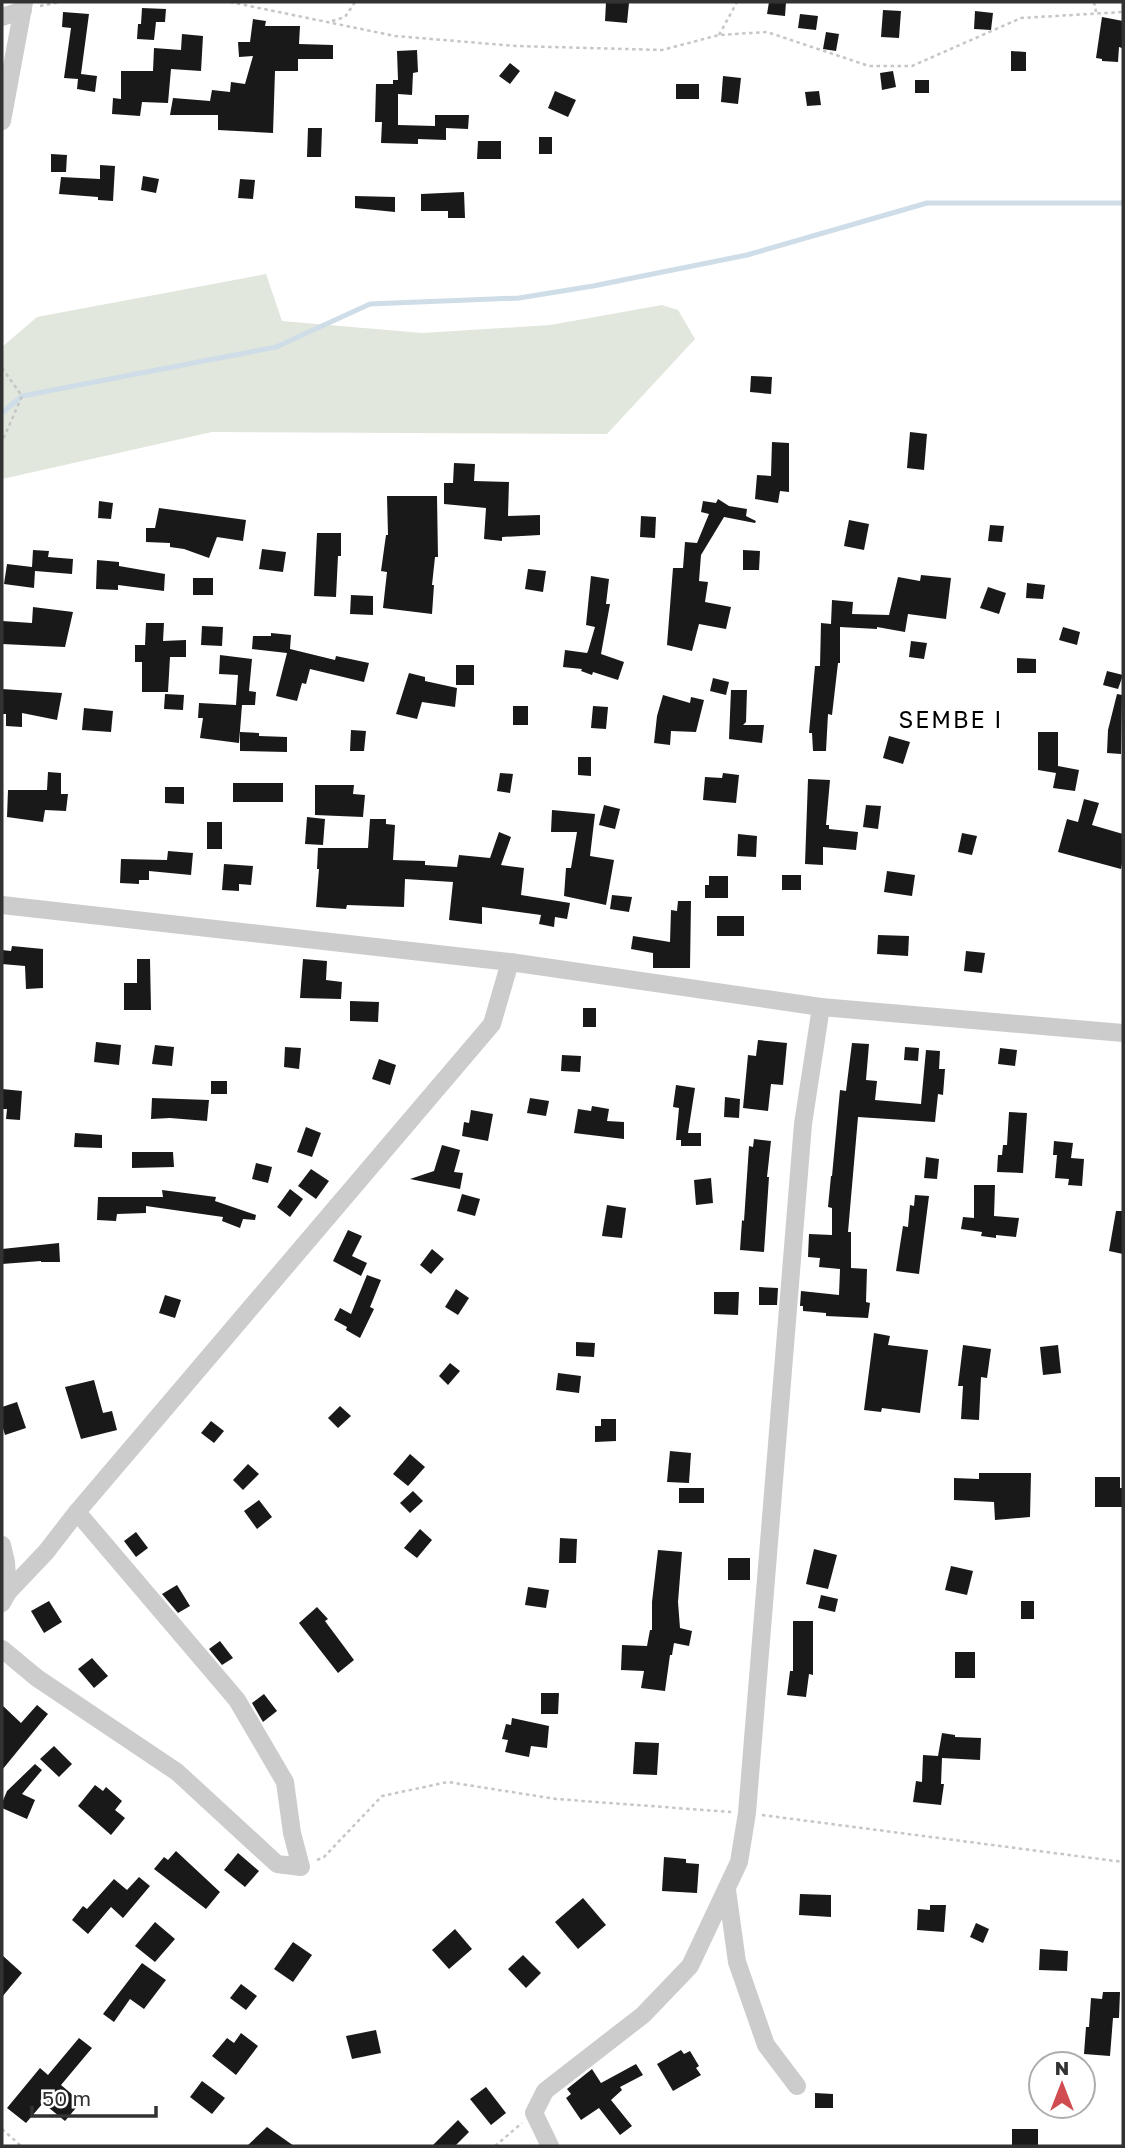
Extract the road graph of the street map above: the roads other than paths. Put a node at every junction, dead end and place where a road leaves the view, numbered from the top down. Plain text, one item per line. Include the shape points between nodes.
1 (23, 6) edge
2 (2, 17) edge
3 (2, 121) edge
4 (2, 905) edge
5 (510, 962) junction
6 (821, 1006) junction
7 (1123, 1033) edge
8 (76, 1512) junction
9 (2, 1545) edge
10 (5, 1597) edge
11 (2, 1649) edge
12 (727, 1890) junction
13 (797, 2086) dead end
14 (550, 2146) edge

1 - 2 street
1 - 3 street
4 - 5 street
5 - 6 street
5 - 8 street via 492,1024
6 - 7 street
6 - 12 street via 803,1124 747,1813 739,1862
8 - 10 street
8 - 11 street via 237,1700 285,1782 301,1867 277,1864 177,1772 37,1678
9 - 10 street
12 - 13 street via 737,1962 766,2045
12 - 14 street via 690,1966 643,2015 545,2091 534,2113

